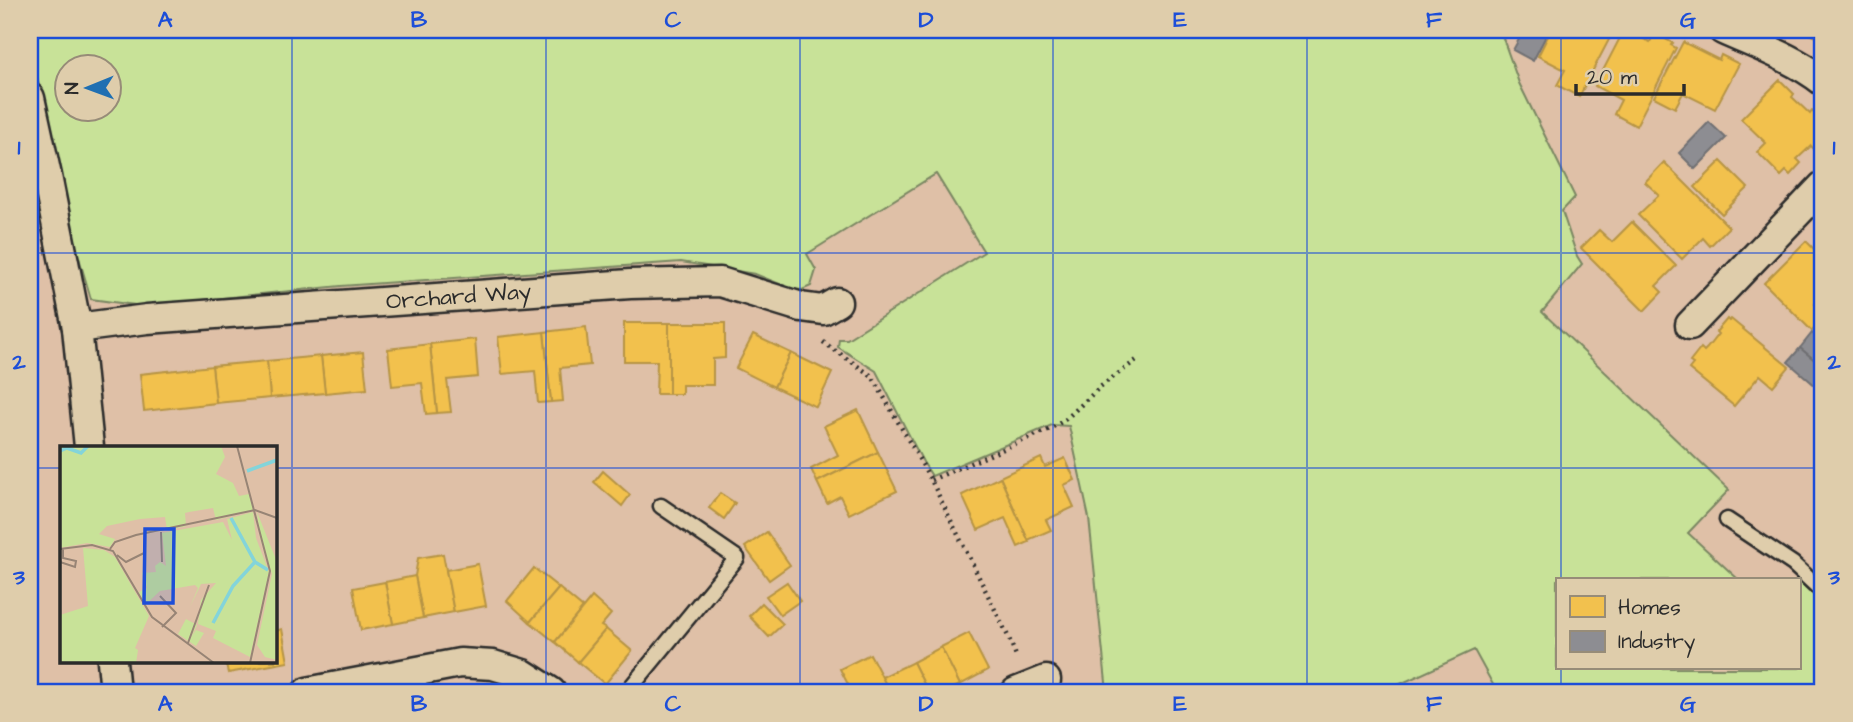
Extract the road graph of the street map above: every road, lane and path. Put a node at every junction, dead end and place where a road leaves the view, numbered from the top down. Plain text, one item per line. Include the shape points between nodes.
1 (1723, 30) edge
2 (1823, 80) edge
3 (30, 98) edge
4 (1823, 186) edge
5 (830, 306) joint
6 (1690, 325) dead end
7 (77, 328) junction
8 (1138, 359) dead end
9 (89, 446) edge
10 (931, 480) junction
11 (662, 506) dead end
12 (1727, 520) dead end
13 (1823, 592) edge
14 (112, 662) edge
15 (1030, 687) edge
16 (115, 692) edge
17 (307, 692) edge
18 (551, 692) edge
19 (627, 692) edge

1 - 2 street via 1787,58
3 - 7 street
4 - 6 street
5 - 7 street, Orchard Way via 801,307 720,282 630,284
5 - 10 path via 823,343 872,376
7 - 9 street
8 - 10 path via 1048,430
10 - 15 path
11 - 19 lane via 737,558
12 - 13 lane via 1793,564
14 - 16 street
17 - 18 street via 460,663 493,665 523,674

